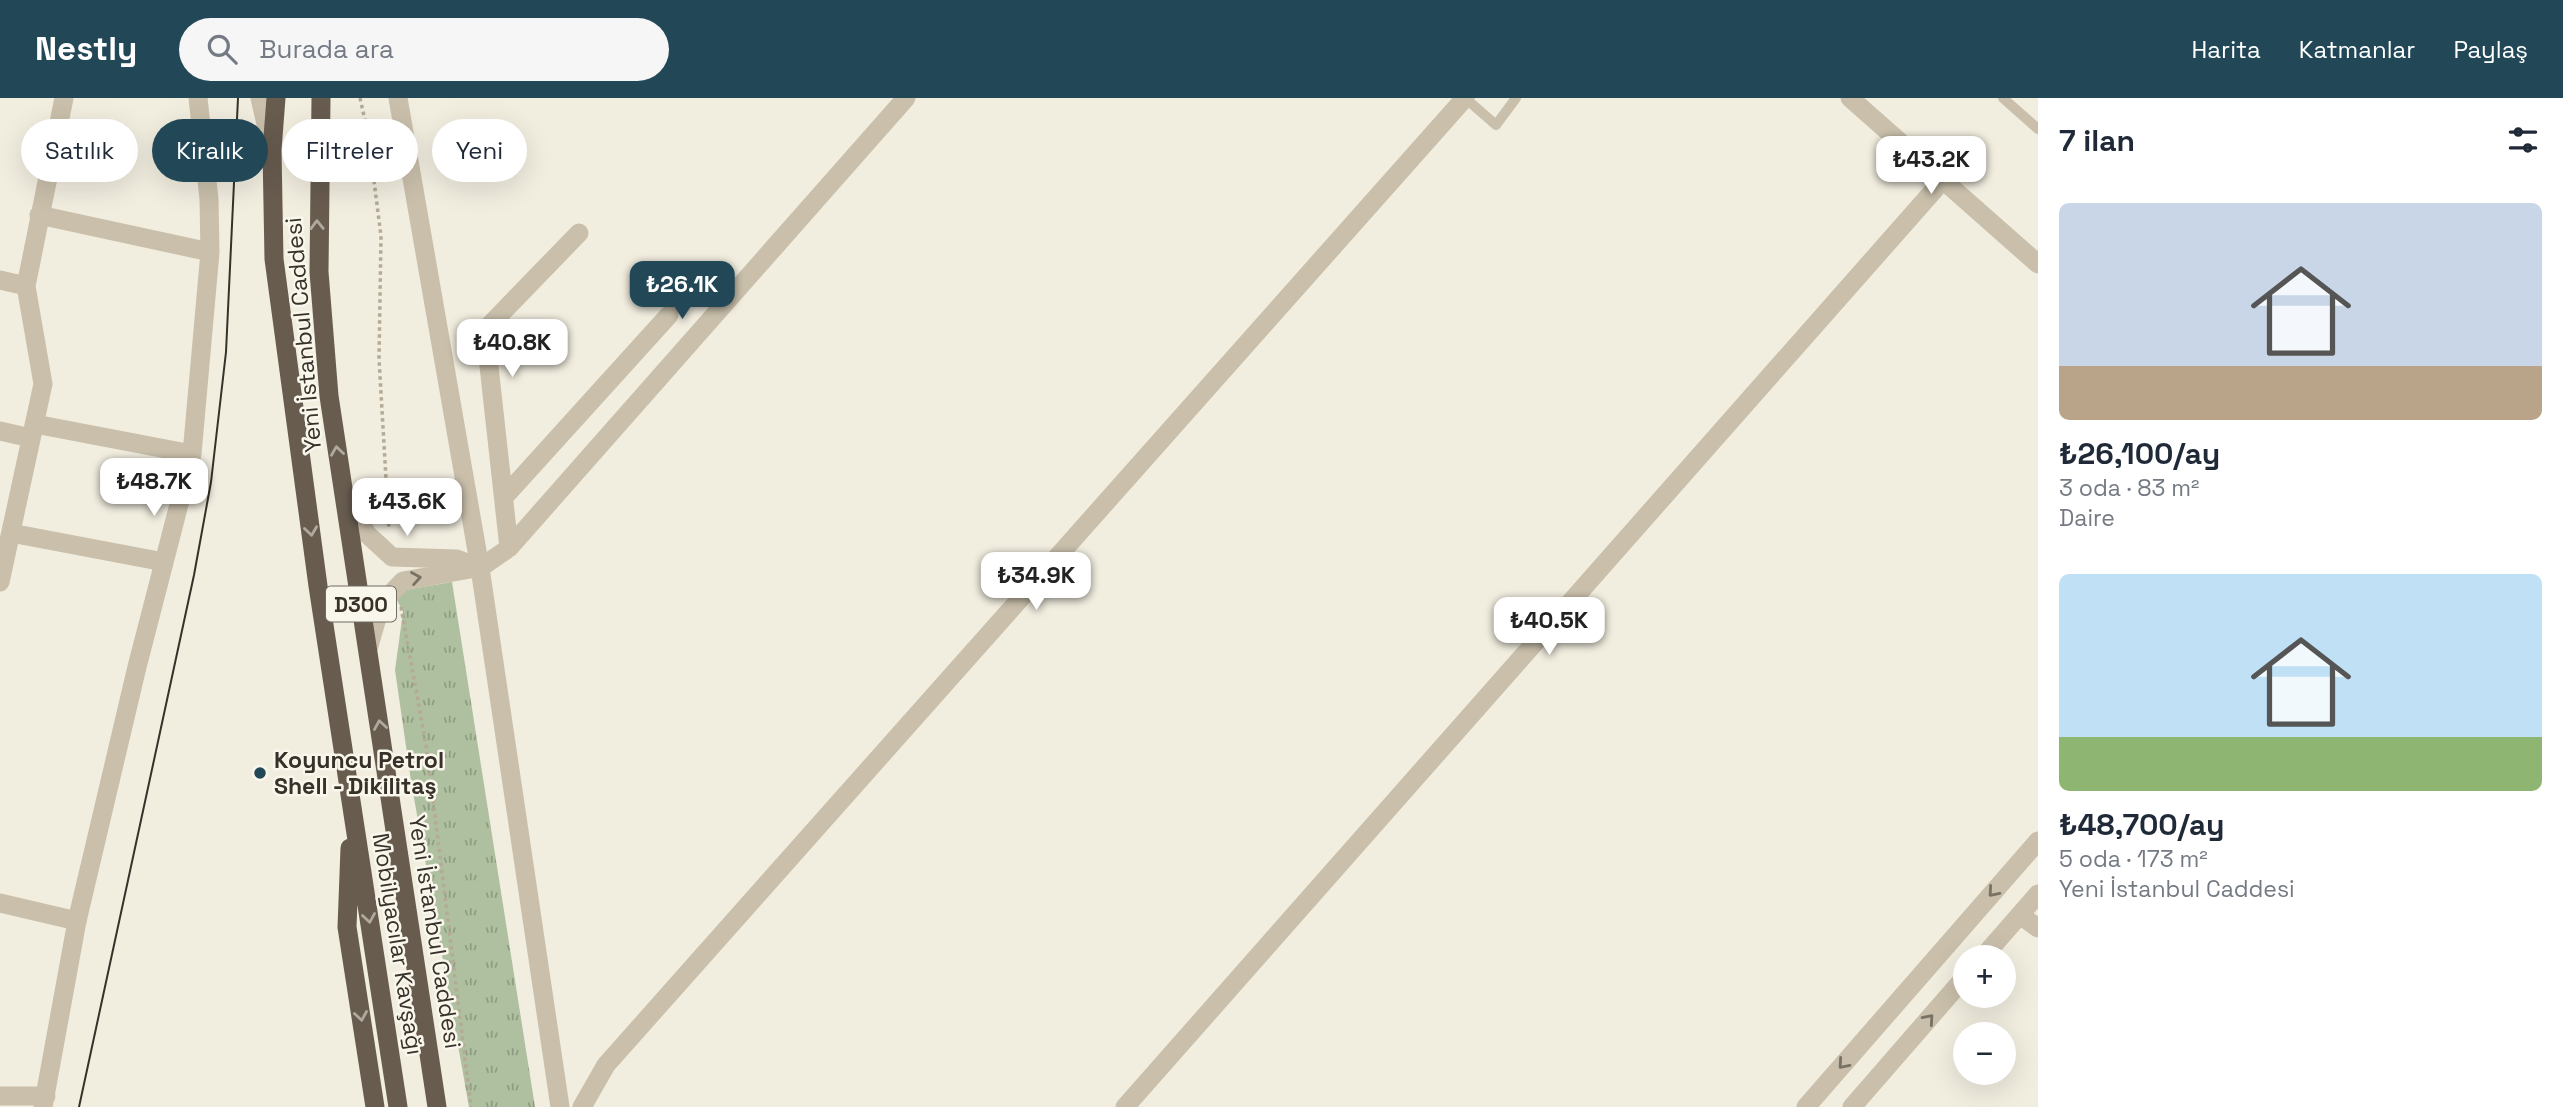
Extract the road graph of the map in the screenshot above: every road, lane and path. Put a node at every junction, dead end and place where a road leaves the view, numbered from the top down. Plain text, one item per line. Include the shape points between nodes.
1 (64, 98) edge
2 (198, 98) edge
3 (260, 98) edge
4 (276, 98) edge
5 (321, 98) edge
6 (398, 98) edge
7 (905, 98) edge
8 (1465, 98) edge
9 (1516, 98) edge
10 (1850, 98) edge
11 (2003, 98) edge
12 (2038, 129) edge
13 (272, 150) junction
14 (1942, 180) junction
15 (39, 215) junction
16 (579, 233) dead end
17 (210, 252) junction
18 (2037, 262) edge
19 (0, 280) edge
20 (26, 286) junction
21 (669, 315) dead end
22 (0, 431) edge
23 (33, 431) junction
24 (192, 454) junction
25 (342, 486) junction
26 (505, 496) junction
27 (9, 497) edge
28 (11, 533) junction
29 (509, 548) junction
30 (164, 562) junction
31 (480, 568) junction
32 (0, 582) edge
33 (368, 649) junction
34 (351, 802) junction
35 (2038, 841) edge
36 (2038, 894) edge
37 (0, 904) edge
38 (2020, 915) junction
39 (77, 921) junction
40 (2038, 928) edge
41 (1994, 945) edge
42 (1953, 991) edge
43 (0, 1096) edge
44 (44, 1102) edge
45 (375, 1107) edge
46 (398, 1107) edge
47 (437, 1107) edge
48 (560, 1107) edge
49 (582, 1107) edge
50 (1125, 1107) edge
51 (1806, 1107) edge
52 (1852, 1107) edge

1 - 15 street
2 - 17 street
3 - 13 street
4 - 13 highway, Yeni İstanbul Caddesi / D300
25 -> 5 highway, Yeni İstanbul Caddesi / D300 via 318,272
6 - 31 street
7 - 29 street
8 - 9 lane via 1496,125
8 - 49 street via 615,1055
10 - 14 street
11 - 12 lane
13 -> 34 highway, Yeni İstanbul Caddesi / D300 via 274,259
14 - 18 street
14 - 50 street
15 - 17 street
15 - 20 street
16 - 26 street via 485,330
17 - 24 street
19 - 20 street
20 - 23 street via 43,384
21 - 26 street
22 - 23 street
23 - 24 street
23 - 27 street
24 - 30 street
25 - 31 street via 367,534 392,557 457,559
25 - 33 highway, Yeni İstanbul Caddesi / D300
26 - 29 street
27 - 28 street
28 - 30 street
28 - 32 street
29 - 31 street
30 - 39 street
33 -> 31 street via 381,604 403,581
31 - 48 street
47 -> 33 highway, Yeni İstanbul Caddesi / D300
34 -> 45 highway, Mobilyacılar Kavşağı via 347,927
34 -> 46 highway, Mobilyacılar Kavşağı / D300
35 -> 51 street
36 - 38 street
37 - 39 street
38 - 40 street
38 - 41 street
39 - 44 street
52 -> 42 street
43 - 44 street

